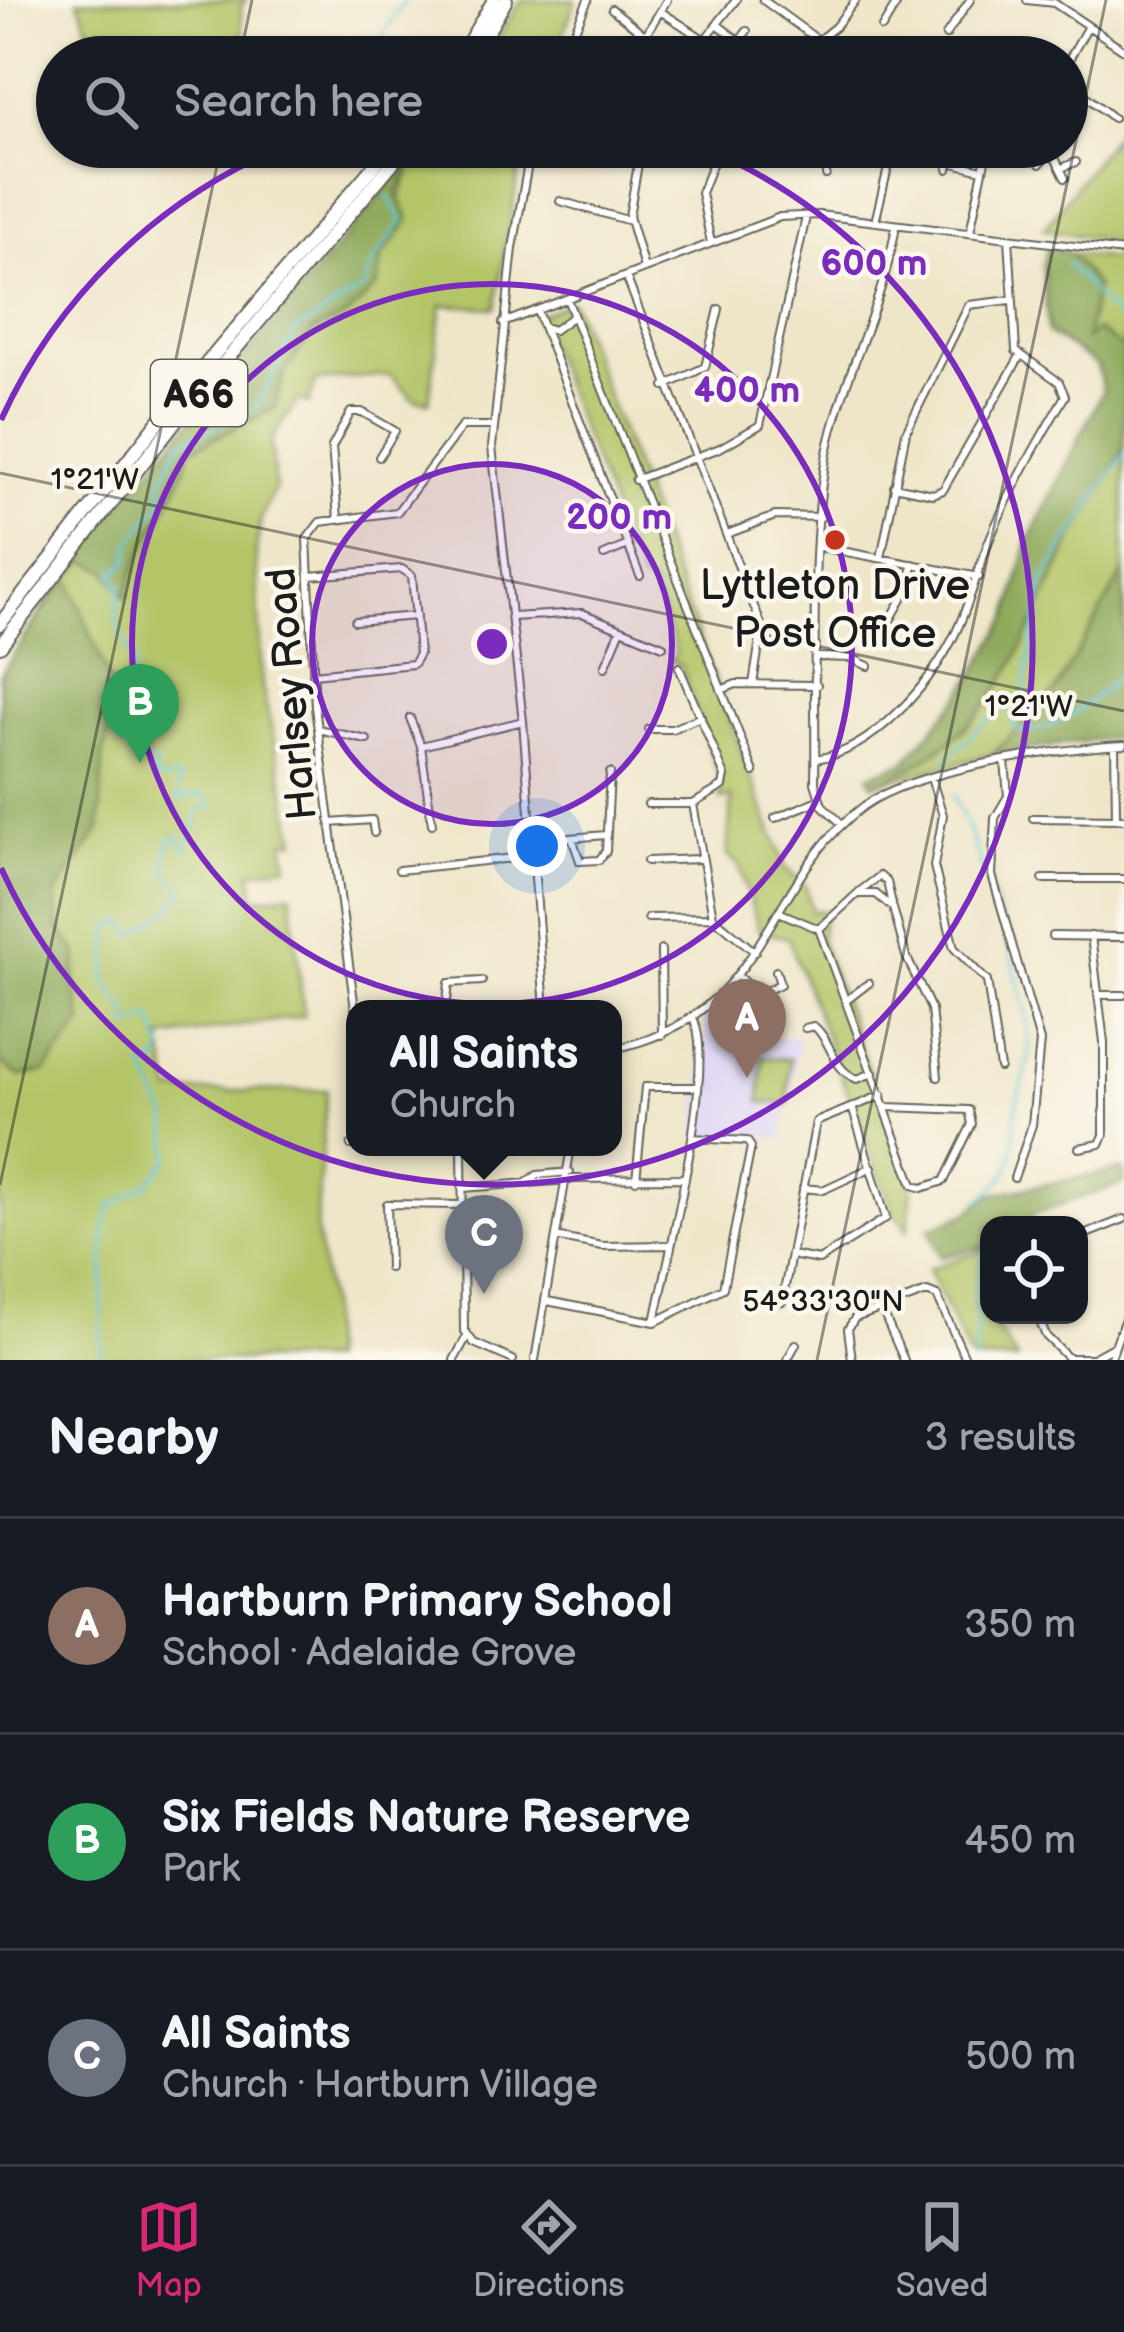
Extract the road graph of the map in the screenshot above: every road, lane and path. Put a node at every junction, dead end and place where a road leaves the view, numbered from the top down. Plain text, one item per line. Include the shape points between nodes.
1 (494, 0) edge
2 (506, 0) edge
3 (588, 0) edge
4 (667, 0) edge
5 (736, 0) edge
6 (764, 0) edge
7 (856, 0) edge
8 (899, 0) edge
9 (970, 0) edge
10 (1027, 0) edge
11 (1057, 2) edge
12 (612, 9) dead end
13 (660, 11) junction
14 (717, 24) junction
15 (887, 24) dead end
16 (1088, 26) junction
17 (747, 31) dead end
18 (645, 35) joint
19 (946, 35) dead end
20 (473, 36) edge
21 (485, 36) edge
22 (572, 36) edge
23 (699, 36) edge
24 (708, 36) edge
25 (733, 36) edge
26 (743, 36) edge
27 (813, 36) edge
28 (822, 36) edge
29 (1082, 36) edge
30 (1124, 50) edge
31 (1088, 98) edge
32 (1113, 118) dead end
33 (372, 168) edge
34 (388, 168) edge
35 (528, 168) edge
36 (638, 168) edge
37 (710, 168) edge
38 (827, 168) edge
39 (888, 168) edge
40 (974, 168) edge
41 (1064, 168) edge
42 (982, 170) joint
43 (826, 176) dead end
44 (1065, 178) dead end
45 (560, 201) dead end
46 (807, 215) junction
47 (630, 221) junction
48 (875, 222) junction
49 (896, 224) junction
50 (970, 232) junction
51 (1008, 236) junction
52 (711, 243) junction
53 (1124, 252) edge
54 (644, 268) junction
55 (626, 276) junction
56 (567, 299) junction
57 (1011, 300) junction
58 (719, 309) dead end
59 (537, 310) junction
60 (573, 313) junction
61 (503, 323) junction
62 (542, 326) junction
63 (1019, 358) junction
64 (665, 386) junction
65 (492, 425) junction
66 (696, 455) junction
67 (380, 458) dead end
68 (635, 480) junction
69 (894, 486) junction
70 (820, 517) junction
71 (338, 519) junction
72 (727, 534) junction
73 (628, 545) junction
74 (820, 547) junction
75 (604, 554) dead end
76 (881, 558) junction
77 (913, 564) junction
78 (641, 570) dead end
79 (307, 576) junction
80 (979, 577) junction
81 (416, 616) junction
82 (512, 617) junction
83 (355, 621) dead end
84 (0, 624) edge
85 (621, 629) junction
86 (886, 629) dead end
87 (0, 646) edge
88 (663, 646) dead end
89 (818, 657) junction
90 (868, 666) dead end
91 (605, 667) dead end
92 (679, 667) dead end
93 (313, 674) junction
94 (753, 684) junction
95 (817, 685) junction
96 (721, 690) junction
97 (701, 717) junction
98 (410, 718) dead end
99 (523, 721) junction
100 (318, 729) junction
101 (649, 729) dead end
102 (367, 740) dead end
103 (421, 746) junction
104 (1120, 746) edge
105 (815, 759) junction
106 (1005, 761) junction
107 (752, 769) dead end
108 (610, 772) dead end
109 (931, 778) junction
110 (819, 800) junction
111 (693, 804) junction
112 (648, 805) dead end
113 (776, 818) dead end
114 (1033, 818) dead end
115 (1120, 818) edge
116 (330, 824) junction
117 (432, 824) dead end
118 (842, 824) junction
119 (374, 833) dead end
120 (607, 834) junction
121 (572, 838) junction
122 (532, 842) junction
123 (985, 853) dead end
124 (533, 856) junction
125 (996, 856) junction
126 (699, 859) junction
127 (647, 861) dead end
128 (399, 870) dead end
129 (1042, 879) dead end
130 (1124, 879) edge
131 (857, 894) junction
132 (893, 908) junction
133 (781, 913) junction
134 (713, 917) junction
135 (649, 918) dead end
136 (819, 929) junction
137 (1052, 935) dead end
138 (1091, 936) junction
139 (1124, 937) edge
140 (661, 950) dead end
141 (755, 952) junction
142 (776, 971) dead end
143 (738, 976) junction
144 (482, 981) dead end
145 (869, 983) dead end
146 (1098, 995) junction
147 (1124, 995) edge
148 (355, 1000) edge
149 (447, 1000) edge
150 (544, 1000) edge
151 (847, 1000) junction
152 (692, 1016) junction
153 (812, 1024) dead end
154 (662, 1035) junction
155 (622, 1046) edge
156 (997, 1063) dead end
157 (873, 1073) junction
158 (938, 1077) dead end
159 (697, 1087) junction
160 (882, 1095) junction
161 (851, 1107) junction
162 (887, 1107) junction
163 (692, 1138) junction
164 (1078, 1148) dead end
165 (462, 1156) edge
166 (571, 1156) edge
167 (872, 1168) junction
168 (570, 1177) junction
169 (682, 1178) junction
170 (1014, 1178) dead end
171 (636, 1180) junction
172 (463, 1188) junction
173 (803, 1188) junction
174 (462, 1205) junction
175 (1124, 1220) edge
176 (1088, 1234) edge
177 (560, 1238) junction
178 (670, 1245) junction
179 (791, 1255) junction
180 (389, 1268) dead end
181 (547, 1301) junction
182 (782, 1302) dead end
183 (881, 1308) junction
184 (1124, 1321) edge
185 (655, 1322) junction
186 (1040, 1324) edge
187 (467, 1337) junction
188 (796, 1344) dead end
189 (1115, 1346) junction
190 (1069, 1359) edge
191 (454, 1360) edge
192 (513, 1360) edge
193 (535, 1360) edge
194 (787, 1360) edge
195 (852, 1360) edge
196 (904, 1360) edge
197 (966, 1360) edge
198 (1110, 1360) edge

1 - 20 highway
2 - 21 highway
3 - 22 street
4 - 13 street
5 - 14 street
6 - 27 street
7 - 28 street
8 - 15 street
9 - 19 street
10 - 11 street
11 - 16 street
12 - 18 street
13 - 18 street
13 - 23 street
14 - 24 street
14 - 25 street
16 - 29 street
16 - 30 street
17 - 26 street
31 - 32 street
33 - 84 highway, A66 via 170,406
34 - 87 highway, A66
35 - 61 street
36 - 47 street
37 - 52 street via 701,193
38 - 43 street
39 - 48 street
40 - 42 street
41 - 44 street
42 - 50 street
45 - 47 street
46 - 48 street
46 - 52 street
46 - 66 street via 760,425
47 - 54 street
48 - 49 street
49 - 50 street
49 - 70 street via 833,424
50 - 51 street
51 - 53 street
51 - 57 street
52 - 54 street
54 - 55 street
55 - 56 street
55 - 64 street
56 - 59 street
56 - 60 street
57 - 63 street
57 - 69 street via 969,305 906,431
58 - 64 street via 705,367
59 - 61 street
59 - 62 street
60 - 62 street via 554,330
60 - 68 street
61 - 65 street
62 - 73 street
63 - 69 street via 943,490
63 - 80 street via 1059,382 1065,396 990,538
64 - 66 street
65 - 71 street, Harlsey Road via 462,425 398,512
65 - 82 street
66 - 68 street
66 - 72 street
67 - 71 street via 395,431 351,412 332,447
68 - 96 street
69 - 76 street
70 - 72 street via 775,516
70 - 74 street
71 - 79 street, Harlsey Road via 313,528
72 - 94 street via 762,627
73 - 75 street
73 - 78 street
74 - 76 street
74 - 89 street
76 - 77 street
77 - 80 street
77 - 86 street
79 - 81 street via 402,569 412,576
79 - 93 street, Harlsey Road
80 - 105 street via 955,636 915,693 855,743
81 - 83 street
81 - 93 street via 413,664
82 - 85 street via 581,613
82 - 99 street
85 - 88 street
85 - 91 street
89 - 90 street
89 - 95 street
92 - 97 street
93 - 100 street, Harlsey Road
94 - 95 street
94 - 96 street
95 - 105 street
96 - 107 street
97 - 101 street
97 - 111 street via 724,776 716,794
98 - 103 street
99 - 103 street
99 - 122 street
100 - 102 street
100 - 116 street, Harlsey Road
103 - 117 street
104 - 106 street
104 - 115 street
105 - 110 street
106 - 109 street
106 - 125 street via 1008,796 994,818
108 - 120 street
109 - 118 street via 884,794
109 - 156 street via 943,814 933,861 955,940 987,981
110 - 113 street
110 - 118 street
111 - 112 street
111 - 126 street
114 - 115 street
116 - 119 street via 372,820
116 - 148 street, Harlsey Road
118 - 133 street
120 - 121 street
120 - 121 street via 599,860 580,861
121 - 122 street
122 - 124 street
123 - 125 street
124 - 128 street
124 - 150 street
125 - 170 street via 994,881 1029,980 1039,1058 1032,1125
126 - 127 street
126 - 134 street
129 - 130 street
131 - 132 street via 876,894
131 - 132 street via 880,876
131 - 136 street
132 - 158 street via 932,1010
133 - 136 street
133 - 141 street
134 - 135 street
134 - 141 street
136 - 151 street
137 - 138 street
138 - 139 street
138 - 146 street
140 - 154 street
141 - 143 street
142 - 143 street via 781,984 754,998
143 - 152 street
144 - 149 street via 449,983
145 - 151 street
146 - 147 street
146 - 164 street via 1104,1138
151 - 157 street
152 - 154 street
152 - 159 street via 700,1032
153 - 157 street via 842,1071 857,1078
154 - 155 street
157 - 160 street
159 - 163 street
159 - 171 street via 645,1088
160 - 161 street
160 - 162 street
161 - 167 street
161 - 173 street via 816,1122
162 - 162 street via 963,1107 973,1116 944,1181 913,1185
163 - 169 street
163 - 185 street via 747,1141 751,1148 725,1284
165 - 172 street
166 - 168 street
167 - 173 street via 823,1190
167 - 179 street via 886,1218 819,1260
168 - 171 street
168 - 172 street
168 - 177 street
169 - 171 street
169 - 178 street
172 - 174 street
173 - 179 street
174 - 180 street via 387,1204
174 - 187 street
175 - 176 street
177 - 178 street
177 - 181 street
178 - 185 street
179 - 182 street
181 - 185 street
181 - 193 street
183 - 195 street via 850,1323
183 - 196 street
183 - 197 street via 934,1294
184 - 189 street
186 - 190 street
187 - 191 street
187 - 192 street
188 - 194 street
189 - 190 street
189 - 198 street

